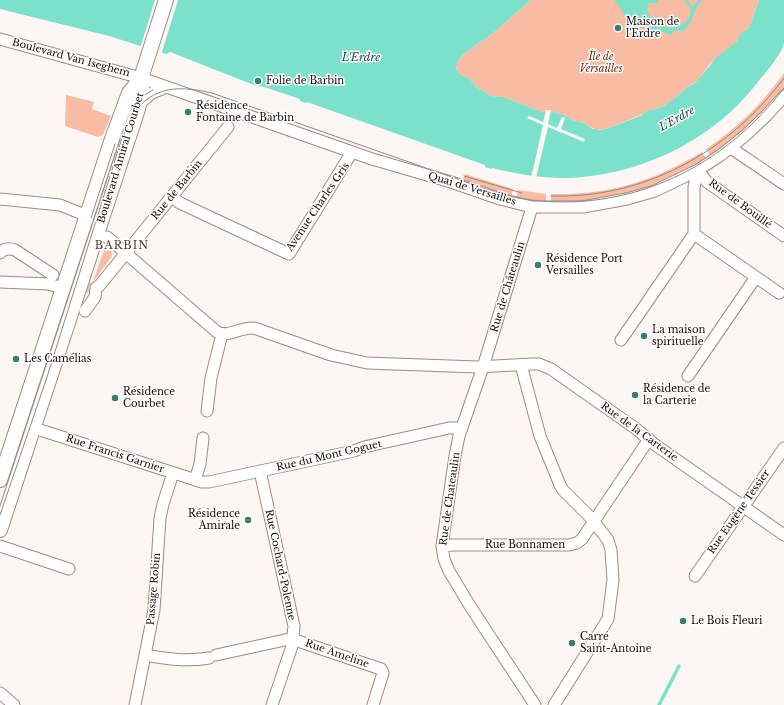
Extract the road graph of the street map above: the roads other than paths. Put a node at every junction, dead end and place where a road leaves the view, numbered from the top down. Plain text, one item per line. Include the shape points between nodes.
1 (166, 0) edge
2 (0, 39) edge
3 (142, 78) junction
4 (167, 87) junction
5 (784, 96) edge
6 (140, 103) junction
7 (228, 126) dead end
8 (731, 148) junction
9 (352, 152) junction
10 (698, 170) junction
11 (784, 184) edge
12 (172, 197) junction
13 (0, 199) edge
14 (532, 206) junction
15 (80, 213) dead end
16 (694, 234) junction
17 (784, 236) edge
18 (106, 237) dead end
19 (0, 253) edge
20 (125, 254) junction
21 (53, 275) tunnel mouth
22 (756, 277) junction
23 (0, 282) edge
24 (63, 288) junction
25 (779, 293) dead end
26 (86, 312) dead end
27 (222, 334) junction
28 (621, 340) dead end
29 (521, 365) junction
30 (483, 367) junction
31 (688, 376) dead end
32 (207, 411) dead end
33 (34, 428) junction
34 (462, 428) junction
35 (203, 438) dead end
36 (649, 440) junction
37 (784, 448) edge
38 (260, 471) junction
39 (173, 473) junction
40 (0, 480) edge
41 (195, 480) junction
42 (744, 506) junction
43 (594, 521) junction
44 (0, 530) edge
45 (784, 535) edge
46 (0, 546) edge
47 (442, 546) junction
48 (69, 569) dead end
49 (695, 576) dead end
50 (292, 640) junction
51 (145, 655) junction
52 (0, 693) edge
53 (14, 705) edge
54 (135, 705) edge
55 (272, 705) edge
56 (373, 705) edge
57 (535, 705) edge
58 (554, 705) edge

1 - 3 street
2 - 3 street, Boulevard Van Iseghem
3 - 4 street, Quai de Versailles
3 - 6 street, Boulevard Amiral Courbet
3 - 24 street, Boulevard Amiral Courbet via 129,93
4 - 6 street via 152,93
4 - 9 street, Quai de Versailles
5 - 8 street, Quai de Versailles via 767,116
6 - 33 street, Boulevard Amiral Courbet
7 - 12 street, Rue de Barbin
8 - 10 street, Quai de Versailles
8 - 11 street
9 - 12 street, Avenue Charles Gris via 288,254
9 - 14 street, Quai de Versailles via 500,199
10 - 14 street, Quai de Versailles via 654,191 627,199 583,207
10 - 16 street via 694,187
10 - 17 street, Rue de Bouillé via 707,182
12 - 20 street, Rue de Barbin
13 - 15 street via 60,205
14 - 30 street, Rue de Châteaulin
16 - 22 street
16 - 28 street
18 - 20 street
19 - 21 street via 10,248 15,250
20 - 26 street, Rue de Barbin via 100,285 93,288 95,297
20 - 27 street
22 - 25 street
22 - 31 street
23 - 24 street via 48,284
24 - 40 street, Boulevard Amiral Courbet
27 - 30 street, Rue de la Carterie via 242,328 254,328 331,355 362,362
27 - 32 street via 211,378
29 - 30 street, Rue de la Carterie
29 - 36 street, Rue de la Carterie via 539,364 551,369 636,428
29 - 43 street via 540,436 560,485
30 - 34 street, Rue de Chateaulin
33 - 39 street, Rue Francis Garnier
33 - 44 street, Boulevard Amiral Courbet
34 - 38 street, Rue du Mont Goguet via 449,428
34 - 47 street, Rue de Chateaulin via 455,456
35 - 41 street
36 - 42 street, Rue de la Carterie
36 - 43 street, Rue Bonnamen
37 - 42 street, Rue Eugène Tessier
38 - 41 street, Rue du Mont Goguet via 209,482
38 - 50 street, Rue Cochard-Polenne via 294,626
39 - 41 street, Rue Francis Garnier
39 - 51 street, Passage Robin via 160,518 154,610
42 - 45 street, Rue de la Carterie
42 - 49 street, Rue Eugène Tessier
43 - 47 street, Rue Bonnamen via 579,541 569,545
43 - 58 street via 608,540 611,550 613,580 608,619
46 - 48 street
47 - 57 street, Rue de Chateaulin via 449,571
50 - 51 street via 194,661
50 - 55 street, Rue Cochard-Polenne
50 - 56 street, Rue Ameline via 381,669 383,673
51 - 54 street, Passage Robin
52 - 53 street

